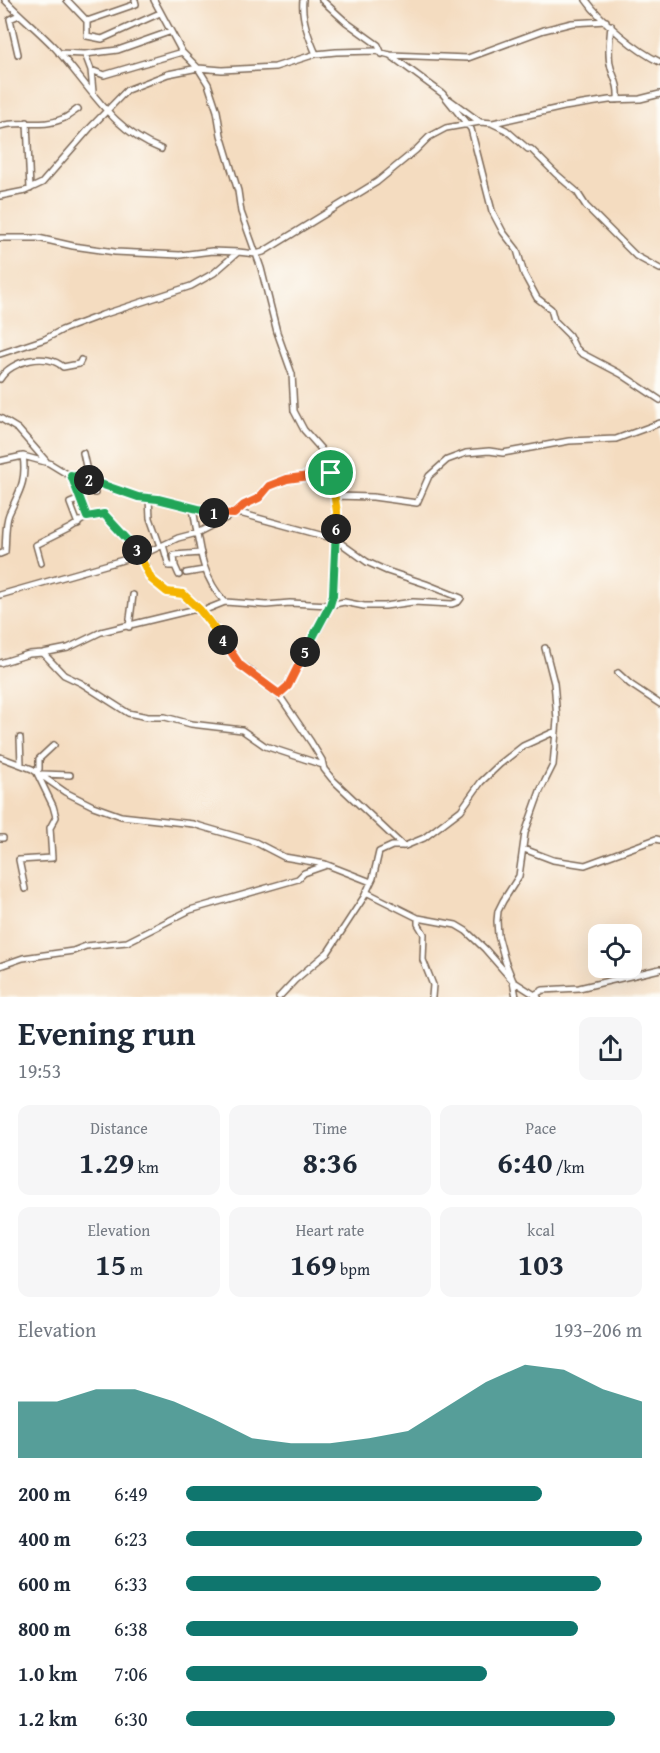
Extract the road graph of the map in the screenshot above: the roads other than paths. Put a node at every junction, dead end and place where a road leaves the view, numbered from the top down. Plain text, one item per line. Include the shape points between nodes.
1 (5, 0) edge
2 (67, 0) edge
3 (135, 0) edge
4 (154, 0) edge
5 (303, 0) edge
6 (322, 0) edge
7 (586, 0) edge
8 (160, 13) junction
9 (19, 15) junction
10 (87, 21) junction
11 (606, 21) junction
12 (611, 25) junction
13 (170, 32) junction
14 (182, 52) junction
15 (59, 53) junction
16 (18, 54) dead end
17 (85, 54) junction
18 (316, 54) junction
19 (382, 54) junction
20 (390, 55) junction
21 (660, 62) edge
22 (198, 68) junction
23 (91, 70) junction
24 (94, 93) junction
25 (442, 93) junction
26 (660, 94) edge
27 (618, 100) junction
28 (78, 109) dead end
29 (106, 112) junction
30 (27, 122) junction
31 (480, 122) junction
32 (466, 123) junction
33 (490, 123) junction
34 (0, 126) edge
35 (161, 149) dead end
36 (30, 189) junction
37 (0, 196) edge
38 (0, 238) edge
39 (238, 252) junction
40 (256, 254) junction
41 (660, 270) edge
42 (19, 348) junction
43 (0, 354) edge
44 (81, 360) dead end
45 (23, 363) junction
46 (0, 379) edge
47 (660, 400) edge
48 (0, 418) edge
49 (660, 423) edge
50 (83, 453) dead end
51 (23, 456) junction
52 (0, 461) edge
53 (47, 463) junction
54 (331, 473) junction
55 (71, 475) junction
56 (91, 481) junction
57 (95, 493) dead end
58 (335, 496) junction
59 (149, 498) junction
60 (80, 500) junction
61 (193, 508) junction
62 (234, 514) junction
63 (87, 517) junction
64 (78, 524) junction
65 (197, 533) junction
66 (335, 539) junction
67 (161, 546) junction
68 (201, 553) junction
69 (0, 554) edge
70 (141, 555) junction
71 (42, 563) dead end
72 (175, 566) junction
73 (204, 570) junction
74 (186, 573) dead end
75 (179, 575) dead end
76 (0, 595) edge
77 (133, 595) dead end
78 (225, 602) junction
79 (330, 605) junction
80 (200, 610) junction
81 (129, 627) junction
82 (545, 648) dead end
83 (43, 653) junction
84 (0, 663) edge
85 (618, 673) dead end
86 (279, 694) junction
87 (660, 704) edge
88 (556, 731) junction
89 (20, 738) dead end
90 (54, 745) dead end
91 (0, 757) edge
92 (21, 764) junction
93 (323, 765) junction
94 (38, 773) junction
95 (70, 775) dead end
96 (660, 840) edge
97 (404, 846) junction
98 (524, 849) junction
99 (329, 865) junction
100 (371, 882) junction
101 (25, 889) dead end
102 (366, 892) junction
103 (418, 918) junction
104 (0, 966) edge
105 (660, 969) edge
106 (513, 981) junction
107 (534, 996) edge
108 (279, 997) edge
109 (432, 997) edge
110 (516, 997) edge

1 - 9 street
2 - 10 street
3 - 10 street via 136,4
4 - 8 street
5 - 18 street
6 - 19 street via 378,45
7 - 11 street
8 - 10 street via 102,39 87,36
8 - 13 street
9 - 15 street
9 - 16 street via 10,19
11 - 12 street
11 - 20 street via 544,30 468,58
12 - 21 street
12 - 27 street via 610,66 619,87
13 - 14 street
13 - 17 street via 118,50
14 - 22 street
14 - 23 street via 104,75
15 - 17 street
15 - 24 street
17 - 23 street
18 - 19 street
18 - 22 street via 275,67
19 - 20 street
20 - 25 street
22 - 29 street via 135,86
22 - 40 street via 217,111 241,212
23 - 24 street
24 - 29 street
25 - 31 street
25 - 32 street
26 - 27 street
27 - 33 street
28 - 30 street via 62,120
29 - 35 street via 142,142
29 - 36 street via 49,176
30 - 34 street
30 - 36 street
31 - 32 street
31 - 33 street
32 - 40 street via 429,137 377,182
32 - 47 street via 471,129 492,211 517,250 537,298 551,309 554,320 581,353
33 - 41 street via 531,149 636,256
36 - 37 street
38 - 39 street via 38,238 115,252
39 - 40 street
39 - 42 street via 191,286
40 - 54 street via 292,374 294,411 330,464
42 - 43 street
42 - 45 street
44 - 45 street via 71,367 48,359
45 - 46 street
48 - 53 street via 18,429
49 - 58 street via 616,439 569,441 503,453 466,453 447,460 429,476 417,503
50 - 56 street
51 - 52 street
51 - 53 street
51 - 69 street via 23,483 10,513 4,552
53 - 55 street
54 - 58 street
54 - 62 street via 287,479 269,486 259,498
55 - 56 street
55 - 60 street
56 - 57 street
56 - 59 street
58 - 66 street
59 - 61 street
59 - 67 street via 150,518
60 - 63 street
60 - 64 street via 70,503
61 - 62 street
61 - 65 street
62 - 65 street
62 - 66 street
63 - 64 street
63 - 70 street via 104,514
64 - 71 street via 36,545
65 - 67 street
65 - 68 street
66 - 79 street
66 - 79 street via 367,562 461,598 452,604
67 - 70 street
67 - 72 street via 169,566
68 - 72 street via 174,555
68 - 73 street
70 - 76 street
70 - 80 street via 151,579 167,592 183,594
72 - 75 street
73 - 74 street
73 - 78 street
77 - 81 street
78 - 79 street
78 - 80 street
79 - 86 street via 288,686
80 - 81 street
80 - 86 street via 240,665
81 - 83 street via 101,632 68,648
82 - 88 street via 554,683
83 - 84 street
83 - 93 street via 64,675 128,713 242,730 265,746
85 - 87 street
86 - 93 street
88 - 97 street via 523,746 481,782 454,816
88 - 98 street via 553,765 528,823
89 - 92 street
90 - 94 street via 39,759
91 - 92 street
92 - 94 street
93 - 97 street via 332,779
94 - 95 street
94 - 99 street via 65,792 121,816 193,824 255,842 284,857
94 - 101 street via 56,817 50,828 52,858 19,860
96 - 98 street via 585,866
97 - 100 street via 379,852
98 - 106 street via 519,876 503,901 497,921 501,948
99 - 100 street
99 - 104 street via 298,879 190,909 127,942 22,958
100 - 102 street
102 - 103 street
102 - 108 street via 328,952
103 - 106 street via 456,925 485,949
103 - 109 street via 424,934 423,960 433,984
105 - 107 street via 579,988 543,990
106 - 107 street
106 - 110 street

